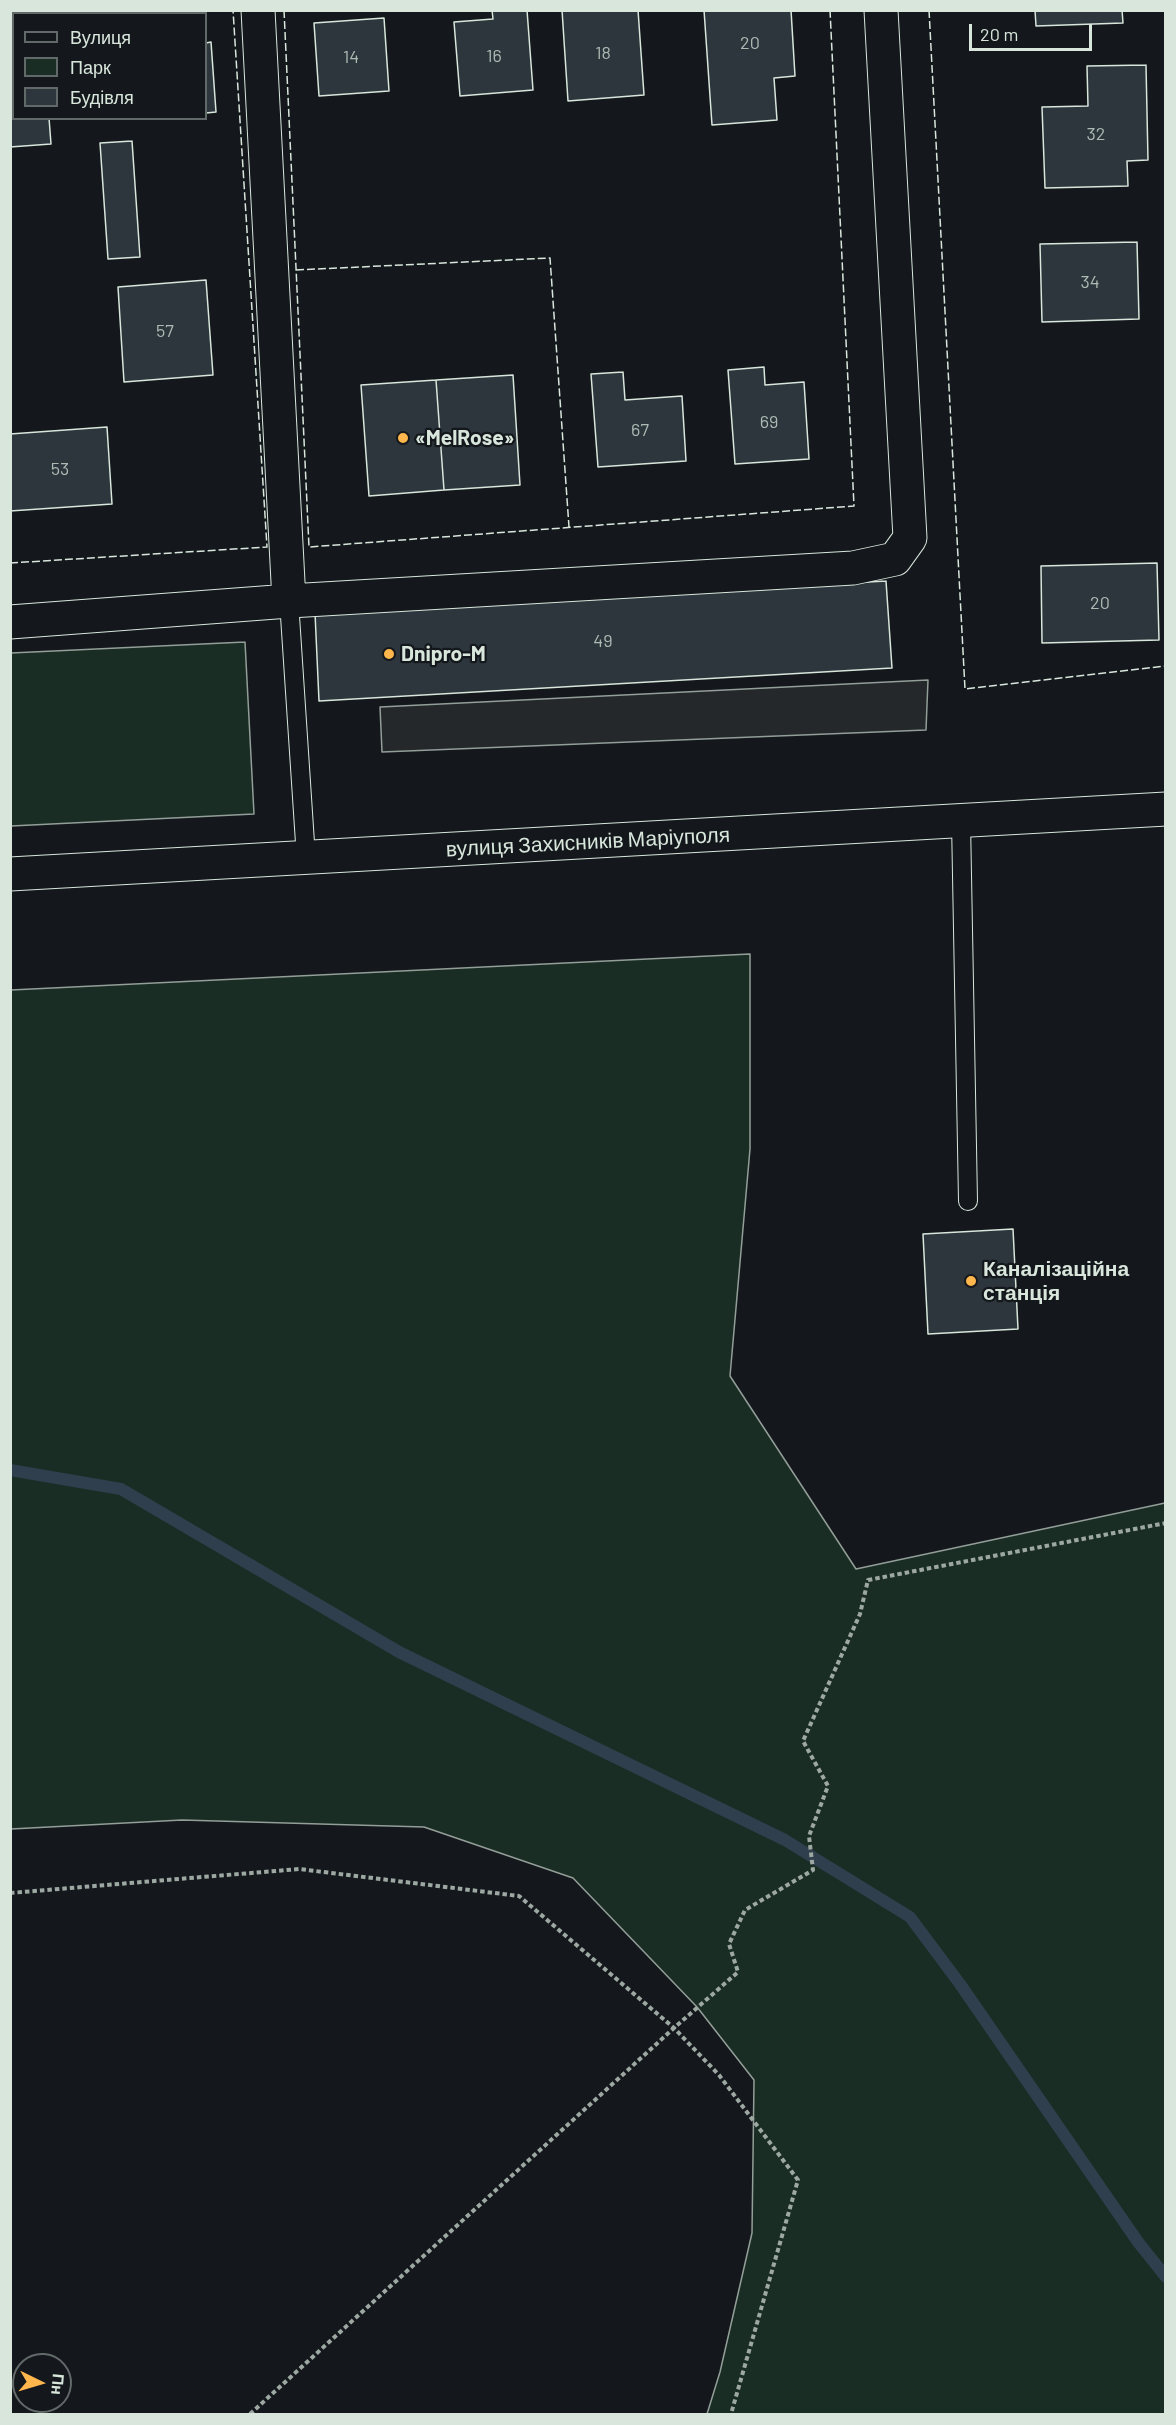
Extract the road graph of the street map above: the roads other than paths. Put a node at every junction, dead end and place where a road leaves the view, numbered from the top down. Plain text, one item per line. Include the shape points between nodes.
1 (258, 10) edge
2 (881, 10) edge
3 (289, 601) junction
4 (10, 622) edge
5 (1166, 809) edge
6 (961, 821) junction
7 (306, 858) junction
8 (10, 874) edge
9 (968, 1201) dead end

1 - 3 street
2 - 3 street via 910,538 895,559 854,568
3 - 4 street
3 - 7 lane
5 - 6 street, вулиця Захисників Маріуполя
6 - 7 street, вулиця Захисників Маріуполя
6 - 9 lane
7 - 8 street, вулиця Захисників Маріуполя

